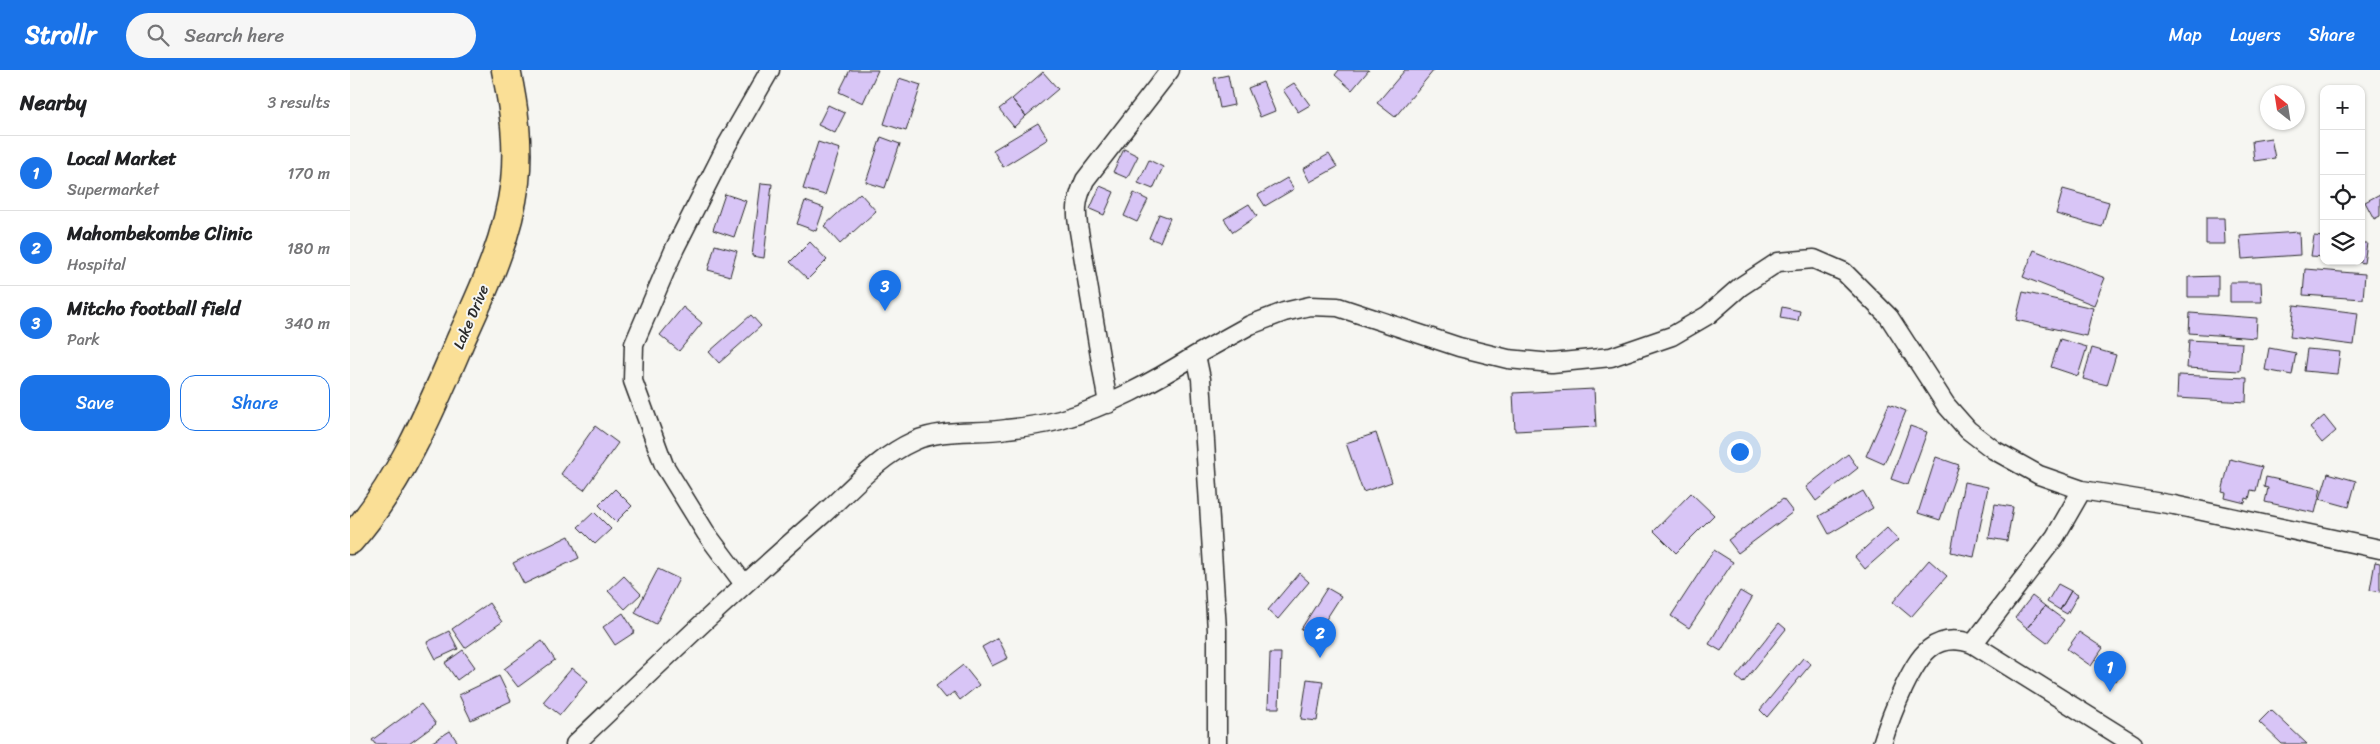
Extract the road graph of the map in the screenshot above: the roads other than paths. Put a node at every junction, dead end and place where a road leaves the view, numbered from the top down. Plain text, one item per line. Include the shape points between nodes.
1 (506, 70) edge
2 (770, 70) edge
3 (1170, 70) edge
4 (1196, 355) junction
5 (1108, 404) junction
6 (2082, 490) junction
7 (350, 540) edge
8 (2380, 549) edge
9 (744, 584) junction
10 (1973, 644) junction
11 (575, 744) edge
12 (1217, 744) edge
13 (1882, 744) edge
14 (2133, 744) edge

1 - 7 main road, Lake Drive via 515,111 517,147 511,206 496,257 446,376 406,457 383,499
2 - 9 street via 726,145 675,248 634,344 633,380 664,465 706,533
3 - 5 street via 1085,180 1077,198 1078,225
4 - 5 street
4 - 6 street via 1250,325 1310,306 1338,307 1459,347 1508,359 1552,363 1611,357 1672,336 1708,315 1740,287 1778,262 1814,259 1844,272 1889,317 1946,405 1968,430 1994,450 2039,475
4 - 12 street via 1201,379 1217,630
5 - 9 street via 1058,421 1004,430 949,432 914,440 870,469
6 - 8 street via 2174,504
6 - 10 street via 2055,538
9 - 11 street
10 - 13 street via 1946,640 1932,646 1917,660 1891,714
10 - 14 street

